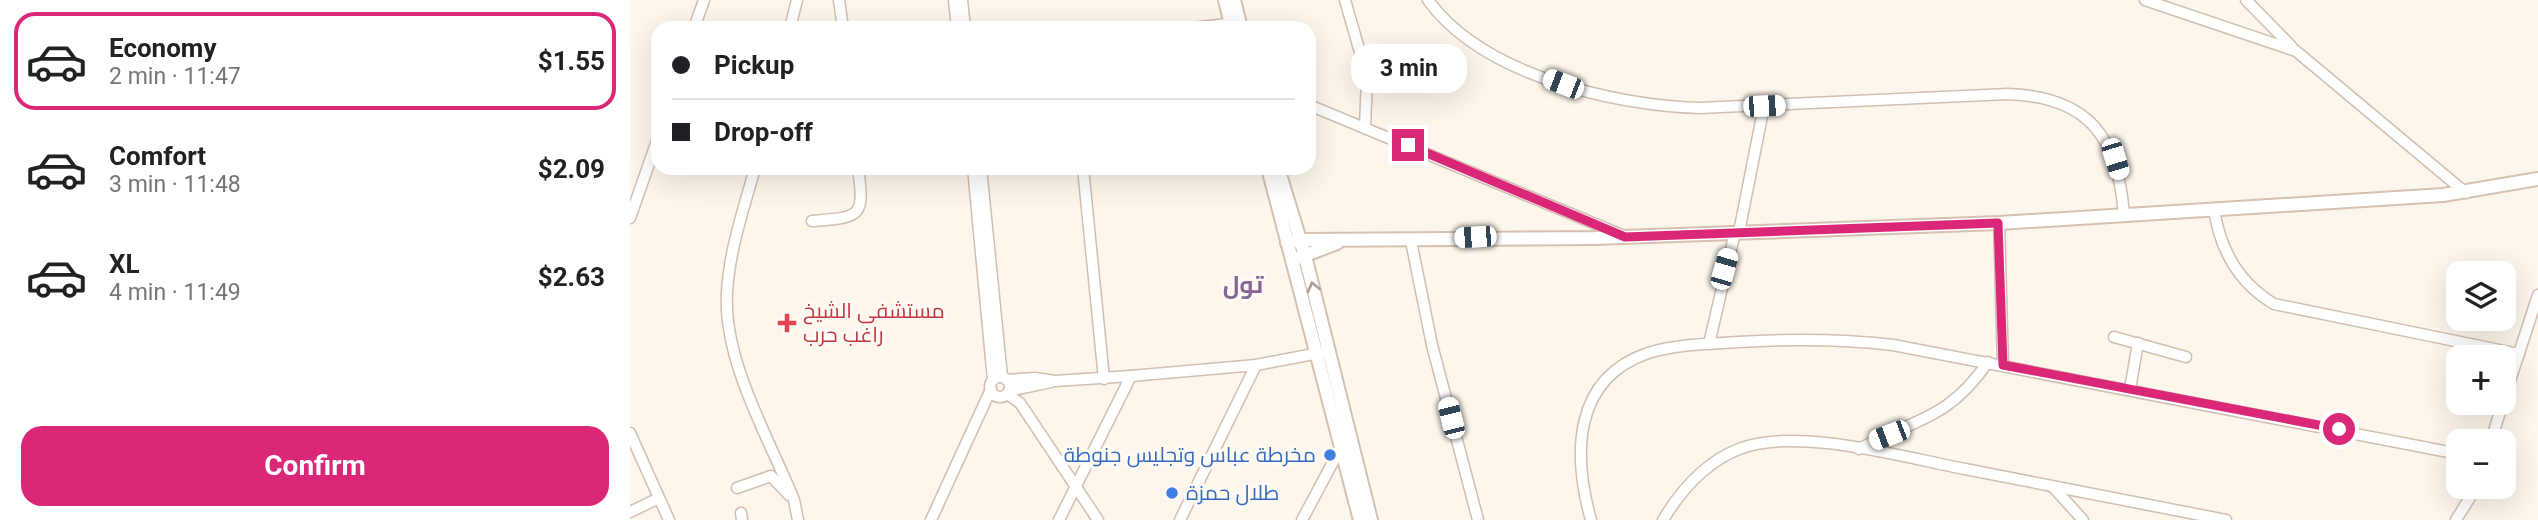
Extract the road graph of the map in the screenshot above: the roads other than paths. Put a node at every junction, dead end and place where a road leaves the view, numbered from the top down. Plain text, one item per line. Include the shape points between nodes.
1 (704, 0) edge
2 (797, 0) edge
3 (839, 0) edge
4 (954, 0) edge
5 (962, 0) edge
6 (1225, 0) edge
7 (1234, 0) edge
8 (1345, 0) edge
9 (1428, 0) edge
10 (2146, 0) edge
11 (2246, 0) edge
12 (696, 21) edge
13 (792, 21) edge
14 (842, 21) edge
15 (956, 21) edge
16 (964, 21) edge
17 (1234, 21) edge
18 (1236, 21) edge
19 (2296, 51) junction
20 (1764, 106) junction
21 (1316, 108) edge
22 (1365, 128) junction
23 (651, 158) edge
24 (753, 175) edge
25 (859, 175) edge
26 (974, 175) edge
27 (982, 175) edge
28 (1084, 175) edge
29 (1270, 175) edge
30 (1280, 175) edge
31 (2538, 178) edge
32 (2466, 193) junction
33 (2214, 209) junction
34 (2124, 215) junction
35 (630, 218) edge
36 (812, 221) dead end
37 (1998, 223) junction
38 (1737, 232) junction
39 (1625, 237) junction
40 (1301, 240) junction
41 (1411, 241) junction
42 (1340, 242) junction
43 (1287, 243) junction
44 (1306, 256) junction
45 (1292, 260) junction
46 (2538, 295) edge
47 (2113, 337) dead end
48 (2138, 343) junction
49 (1709, 344) junction
50 (1323, 352) junction
51 (2519, 354) junction
52 (2186, 357) dead end
53 (1988, 362) junction
54 (2516, 363) edge
55 (1256, 365) junction
56 (2003, 365) junction
57 (1130, 376) junction
58 (1104, 379) junction
59 (1055, 381) junction
60 (998, 382) junction
61 (2130, 389) junction
62 (1005, 394) junction
63 (978, 421) junction
64 (630, 433) edge
65 (1346, 446) junction
66 (1858, 449) junction
67 (2446, 451) edge
68 (1075, 486) junction
69 (2052, 486) junction
70 (737, 488) dead end
71 (657, 499) junction
72 (2469, 499) edge
73 (794, 500) junction
74 (630, 512) edge
75 (1364, 516) edge
76 (669, 520) edge
77 (797, 520) edge
78 (931, 520) edge
79 (1059, 520) edge
80 (1098, 520) edge
81 (1180, 520) edge
82 (1302, 520) edge
83 (1478, 520) edge
84 (1591, 520) edge
85 (1663, 520) edge
86 (2083, 520) edge
87 (2226, 520) edge
88 (2456, 520) edge

1 - 12 street
2 - 13 street
3 - 14 street
4 - 15 street
5 - 16 street
6 - 17 street
7 - 18 street
8 - 22 street via 1367,77
9 - 20 street via 1448,25 1480,47 1579,90 1655,107
10 - 19 street
11 - 19 street
19 - 32 street
20 - 34 street via 2008,94 2052,99 2078,111 2108,145 2120,176
20 - 38 street
21 - 22 street
22 - 39 street
23 - 35 street
24 - 73 street via 730,270 727,320 745,384
25 - 36 street via 859,209 847,218
26 - 60 street
27 - 60 street
28 - 58 street
29 - 43 street
30 - 40 street
31 - 32 street
32 - 33 street
33 - 34 street
33 - 51 street via 2230,259 2244,279 2274,304
34 - 37 street
37 - 38 street
37 - 56 street
38 - 39 street
38 - 49 street
39 - 41 street
40 - 42 street
40 - 43 street
40 - 44 street
41 - 42 street
41 - 83 street via 1432,345
42 - 44 street
43 - 45 street
44 - 45 street
50 -> 44 street
45 - 50 street
46 - 51 street
47 - 48 street
48 - 52 street
48 - 61 street
49 - 53 street via 1857,341
49 - 84 street via 1647,354 1616,371 1597,394 1583,421 1579,446
50 - 55 street
50 - 65 street
51 - 54 street
53 - 56 street
53 - 66 street via 1945,408
55 - 57 street
55 - 81 street
56 - 61 street
57 - 58 street
57 - 68 street
58 - 59 street
59 - 60 street
59 - 62 street
60 - 62 street
60 - 62 street
60 - 63 street
61 - 67 street
62 - 63 street
62 - 68 street via 1020,403
63 - 78 street
64 - 71 street
65 - 75 street
65 - 82 street
66 - 69 street
66 - 85 street via 1796,440 1741,448 1689,484
68 - 79 street
68 - 80 street
69 - 86 street
69 - 87 street
70 - 73 street via 771,476
71 - 74 street
71 - 76 street
72 - 88 street
73 - 77 street

